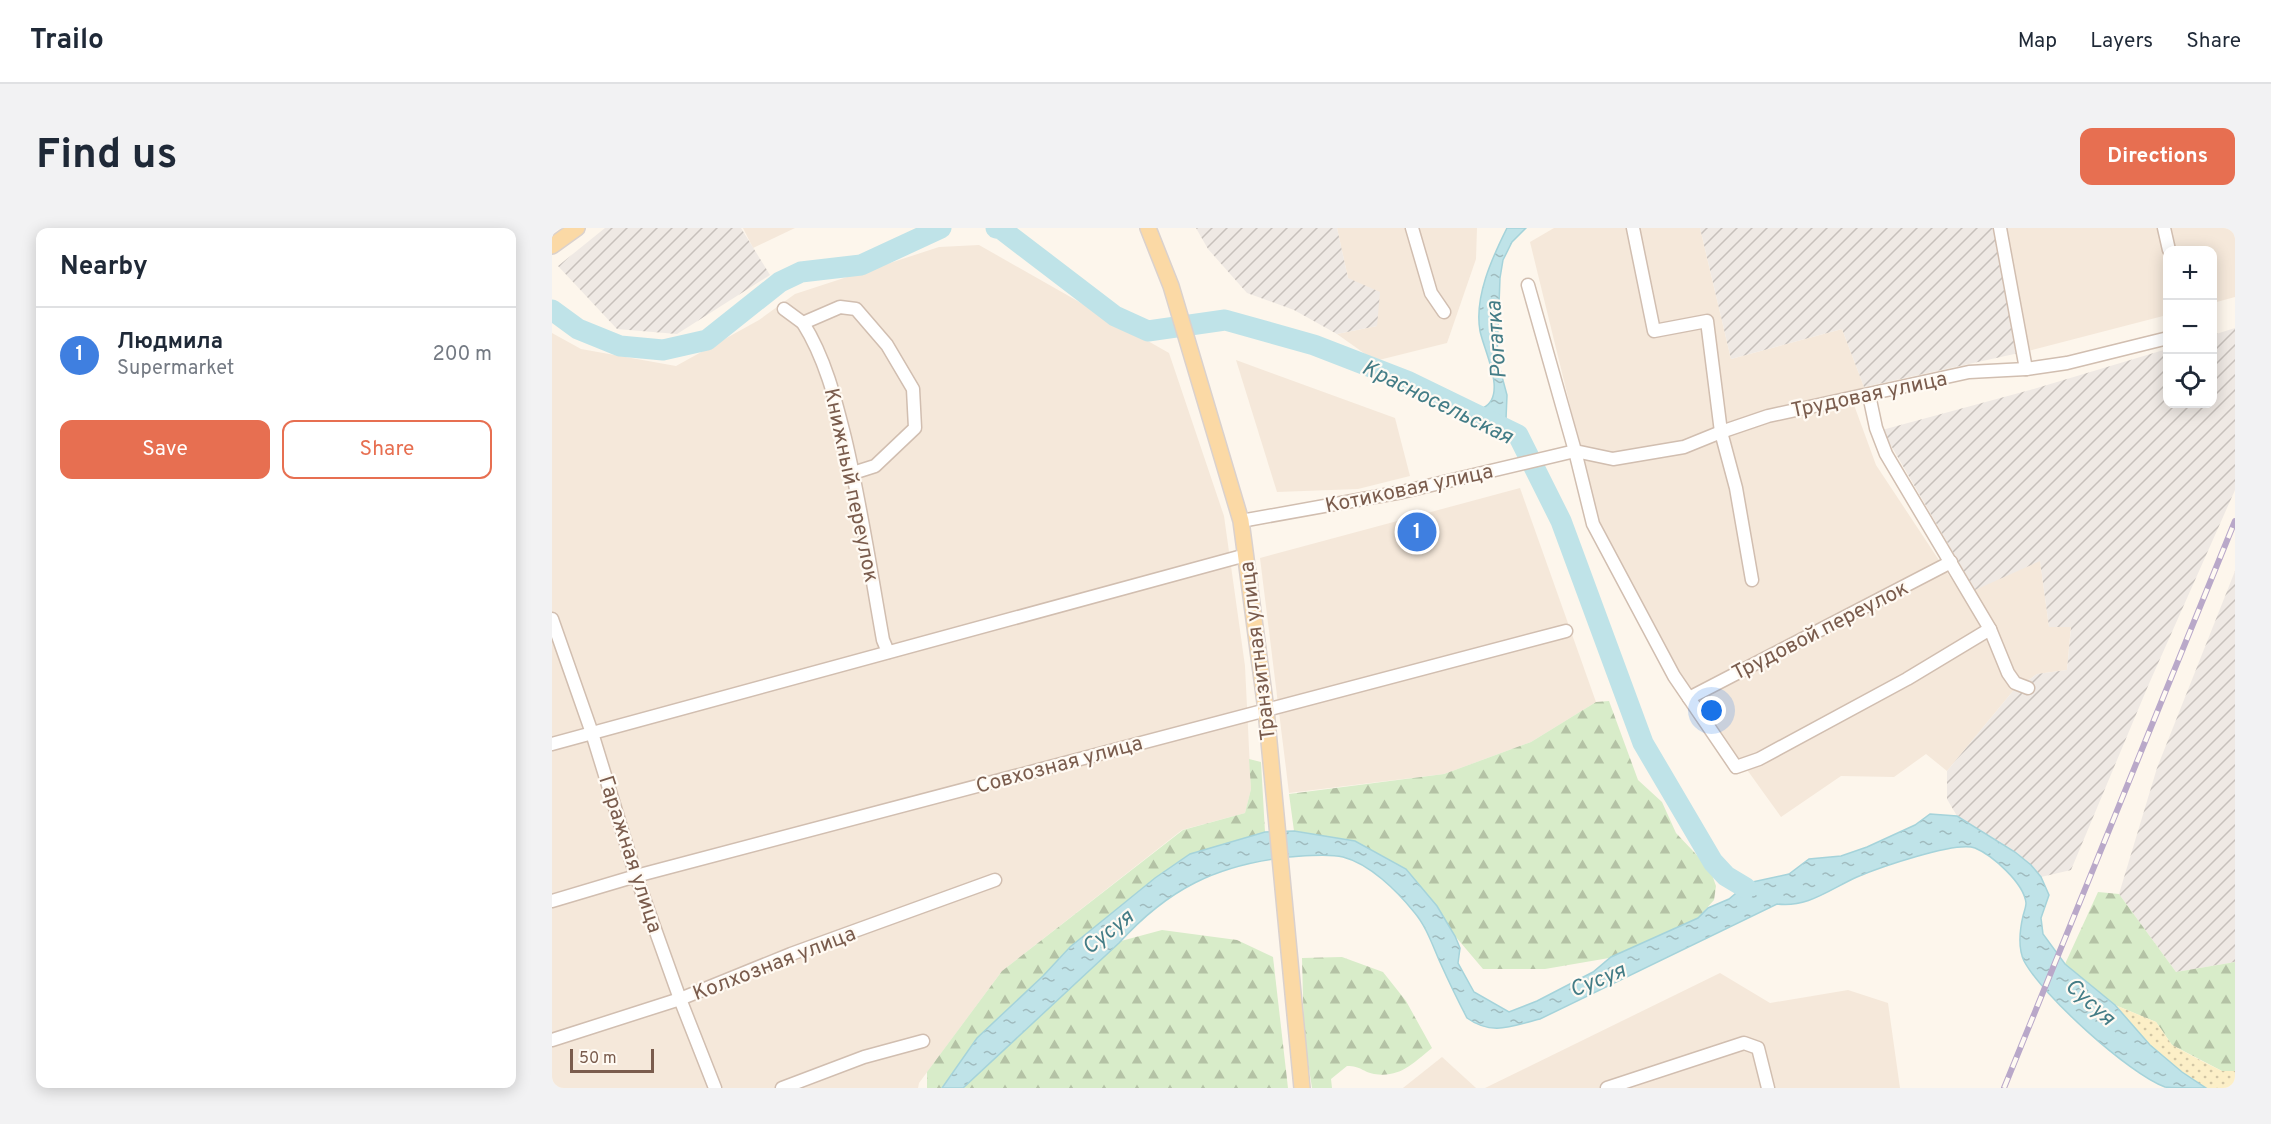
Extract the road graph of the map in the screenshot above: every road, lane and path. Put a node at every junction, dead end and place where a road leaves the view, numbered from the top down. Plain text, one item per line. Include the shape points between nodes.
1 (577, 228) edge
2 (1148, 228) edge
3 (1412, 228) edge
4 (1633, 228) edge
5 (2000, 228) edge
6 (2164, 228) edge
7 (552, 246) edge
8 (2168, 246) edge
9 (1528, 285) dead end
10 (784, 309) dead end
11 (1444, 312) dead end
12 (803, 323) junction
13 (2163, 339) edge
14 (2026, 369) junction
15 (1869, 395) junction
16 (1721, 432) junction
17 (1575, 451) junction
18 (853, 473) junction
19 (1241, 521) junction
20 (1246, 555) junction
21 (1951, 562) junction
22 (1752, 580) dead end
23 (552, 619) edge
24 (1990, 629) junction
25 (1566, 631) dead end
26 (888, 652) junction
27 (2028, 688) dead end
28 (1689, 698) junction
29 (1266, 710) junction
30 (592, 733) junction
31 (552, 744) edge
32 (636, 876) junction
33 (995, 880) dead end
34 (552, 901) edge
35 (680, 999) junction
36 (552, 1040) edge
37 (923, 1041) dead end
38 (715, 1088) edge
39 (782, 1088) edge
40 (1302, 1088) edge
41 (1607, 1088) edge
42 (1768, 1088) edge

1 - 7 main road
2 - 19 main road, Транзитная улица via 1171,286
3 - 11 street via 1431,293
4 - 16 street via 1654,331 1707,321
5 - 14 street
6 - 8 street
9 - 17 street
10 - 12 street
12 - 18 street, Книжный переулок via 832,386
12 - 18 street via 840,307 856,309 887,345 913,390 915,428 875,466
13 - 14 street, Трудовая улица
14 - 15 street, Трудовая улица via 1969,372
15 - 16 street, Трудовая улица via 1768,416
15 - 21 street via 1886,454
16 - 17 street, Трудовая улица via 1684,447 1613,459
16 - 22 street via 1736,488
17 - 19 street, Котиковая улица via 1402,492
17 - 28 street via 1593,524
18 - 26 street, Книжный переулок
19 - 20 main road, Транзитная улица
20 - 26 street
20 - 29 main road, Транзитная улица
21 - 24 street
21 - 28 street, Трудовой переулок
23 - 30 street, Гаражная улица
24 - 27 street via 2008,673 2015,683
24 - 28 street via 1907,679 1759,759 1736,767
25 - 29 street, Совхозная улица
26 - 30 street
29 - 32 street, Совхозная улица
29 - 40 main road, Транзитная улица
30 - 31 street
30 - 32 street, Гаражная улица
32 - 34 street, Совхозная улица
32 - 35 street, Гаражная улица
33 - 35 street, Колхозная улица
35 - 36 street, Колхозная улица
35 - 38 street, Гаражная улица
37 - 39 street via 864,1057
41 - 42 street via 1744,1043 1758,1048

